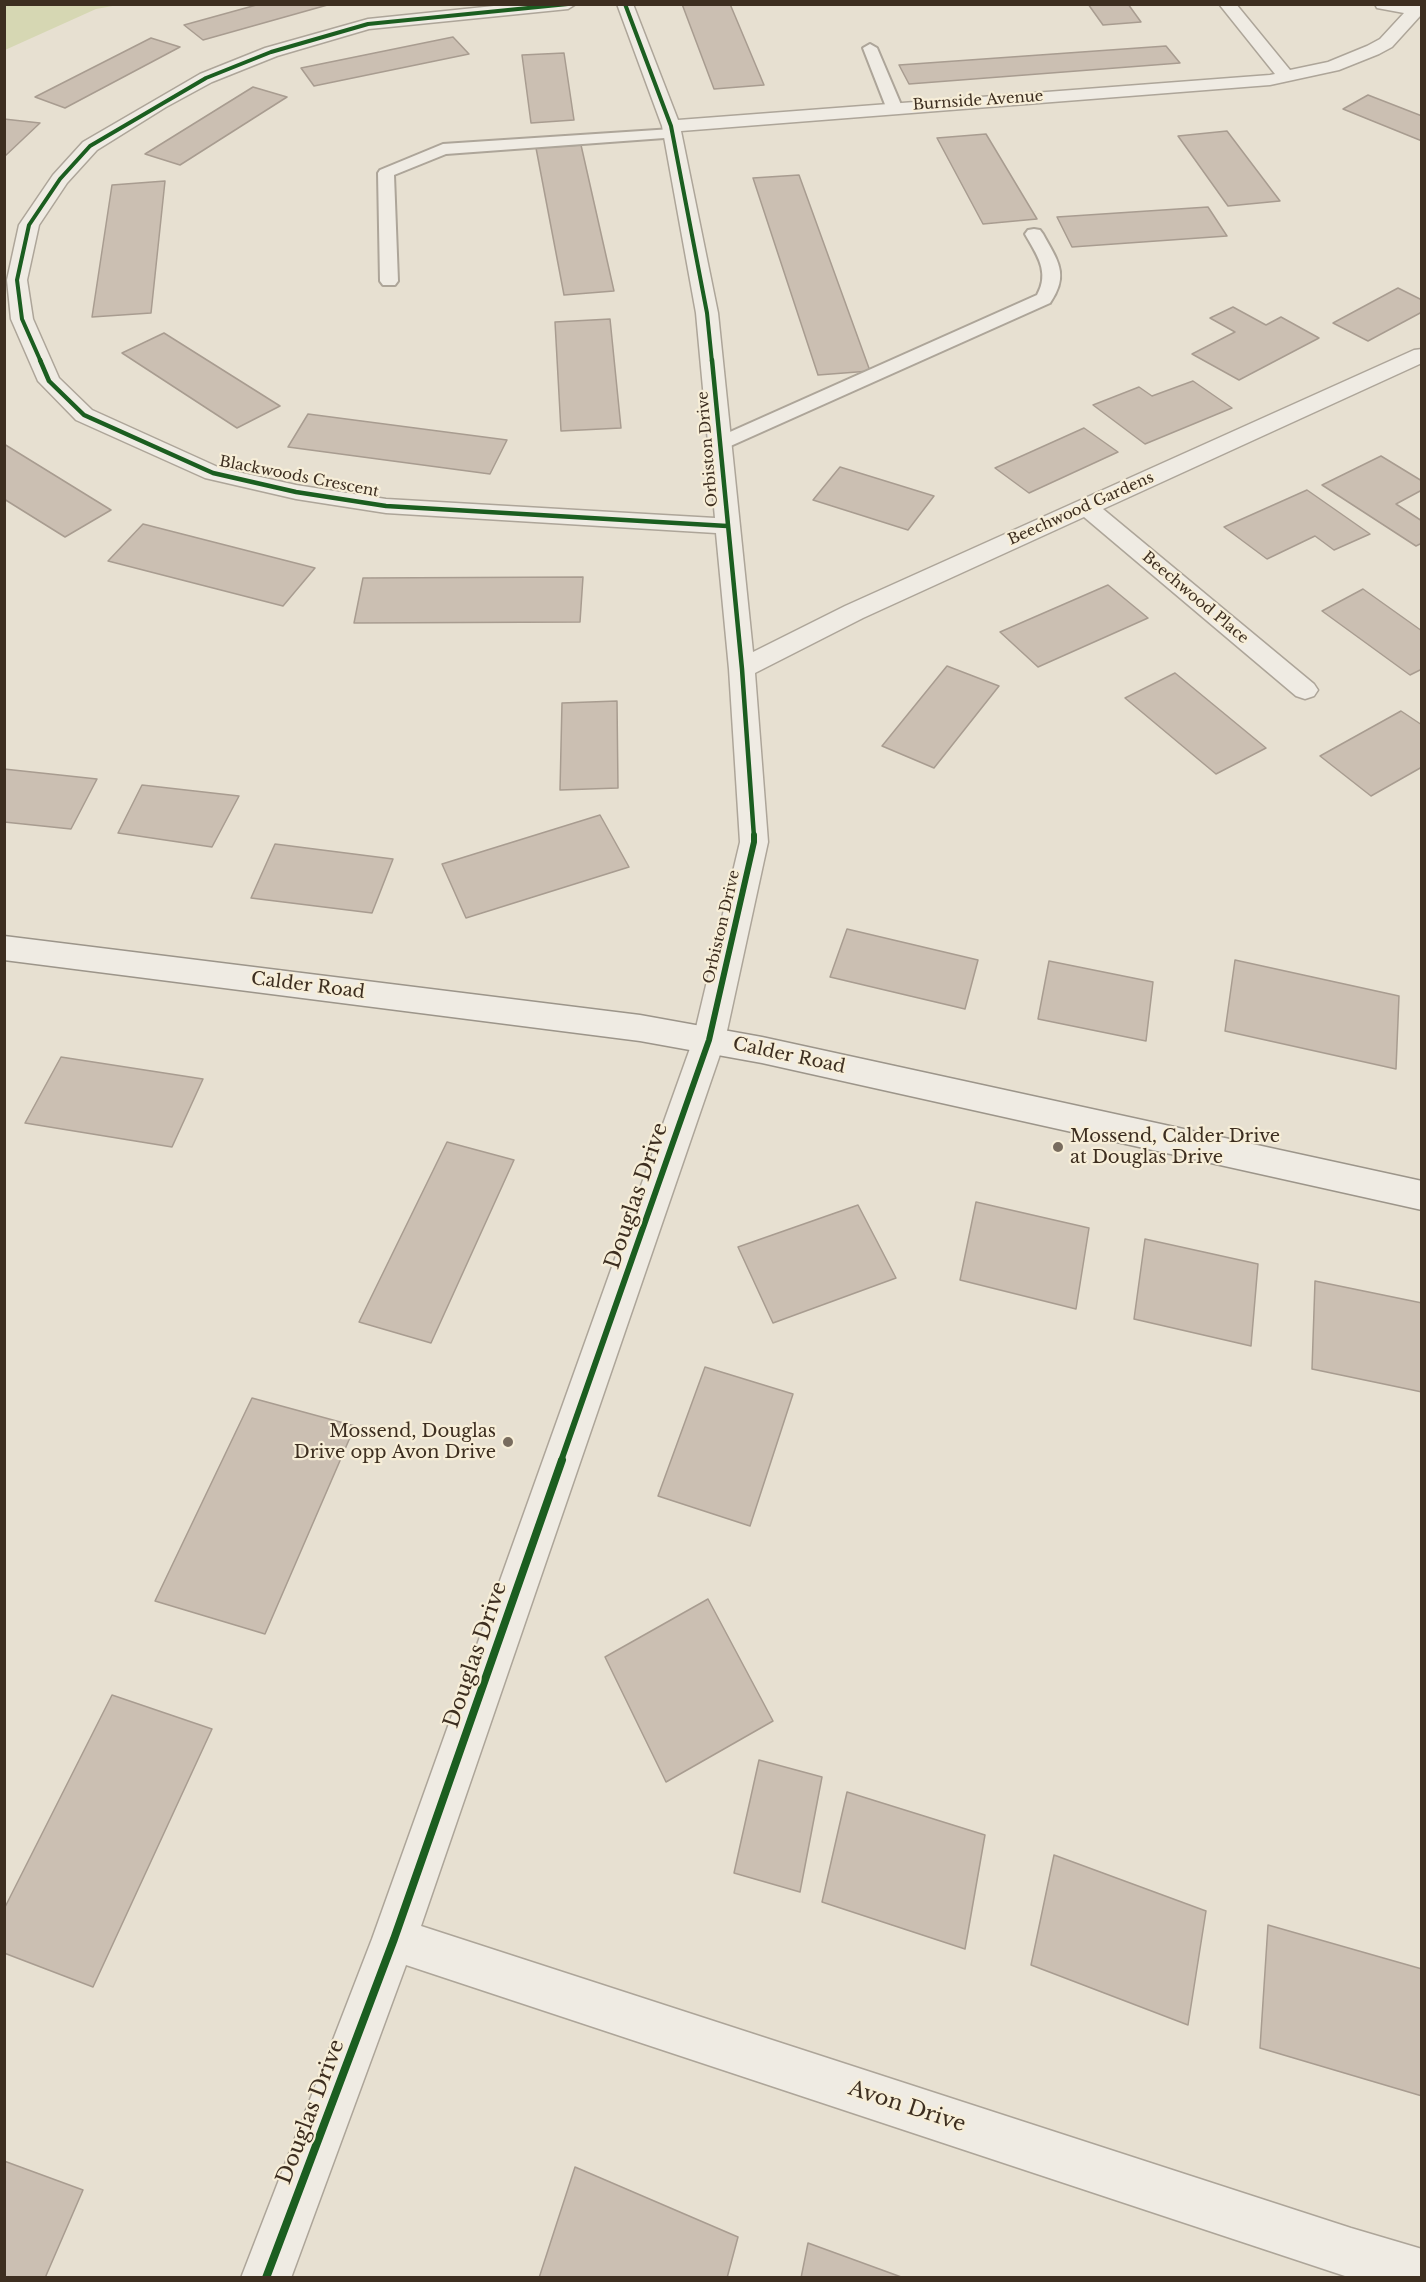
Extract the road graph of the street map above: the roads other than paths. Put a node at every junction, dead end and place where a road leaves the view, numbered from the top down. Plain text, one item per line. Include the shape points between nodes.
1 (568, 4) edge
2 (625, 4) edge
3 (1227, 4) edge
4 (1383, 4) edge
5 (1415, 8) edge
6 (870, 48) dead end
7 (1285, 75) junction
8 (894, 107) junction
9 (671, 130) junction
10 (1034, 234) dead end
11 (389, 281) dead end
12 (1422, 355) edge
13 (720, 444) junction
14 (1086, 507) junction
15 (727, 526) junction
16 (742, 669) junction
17 (1305, 690) dead end
18 (4, 948) edge
19 (709, 1040) junction
20 (1422, 1196) edge
21 (394, 1939) junction
22 (1422, 2274) edge
23 (266, 2277) edge

1 - 15 street, Blackwoods Crescent via 368,24 271,52 206,78 160,103 90,146 60,179 29,225 17,280 22,320 49,381 84,415 213,473 296,492 386,506
2 - 9 street, Orbiston Drive
3 - 7 street
4 - 5 street, Burnside Avenue
5 - 7 street, Burnside Avenue via 1386,43 1334,66
6 - 8 lane
7 - 8 street, Burnside Avenue via 1270,80
8 - 9 street, Burnside Avenue
9 - 11 lane via 443,149 386,173
9 - 13 street, Orbiston Drive via 707,313
10 - 13 lane via 1054,273 1044,299
12 - 14 street, Beechwood Gardens
13 - 15 street, Orbiston Drive
14 - 16 street, Beechwood Gardens via 854,612
14 - 17 street, Beechwood Place
15 - 16 street, Orbiston Drive
16 - 19 street, Orbiston Drive via 754,842
18 - 19 street, Calder Road
19 - 20 street, Calder Road
19 - 21 street, Douglas Drive
21 - 22 street, Avon Drive
21 - 23 street, Douglas Drive

